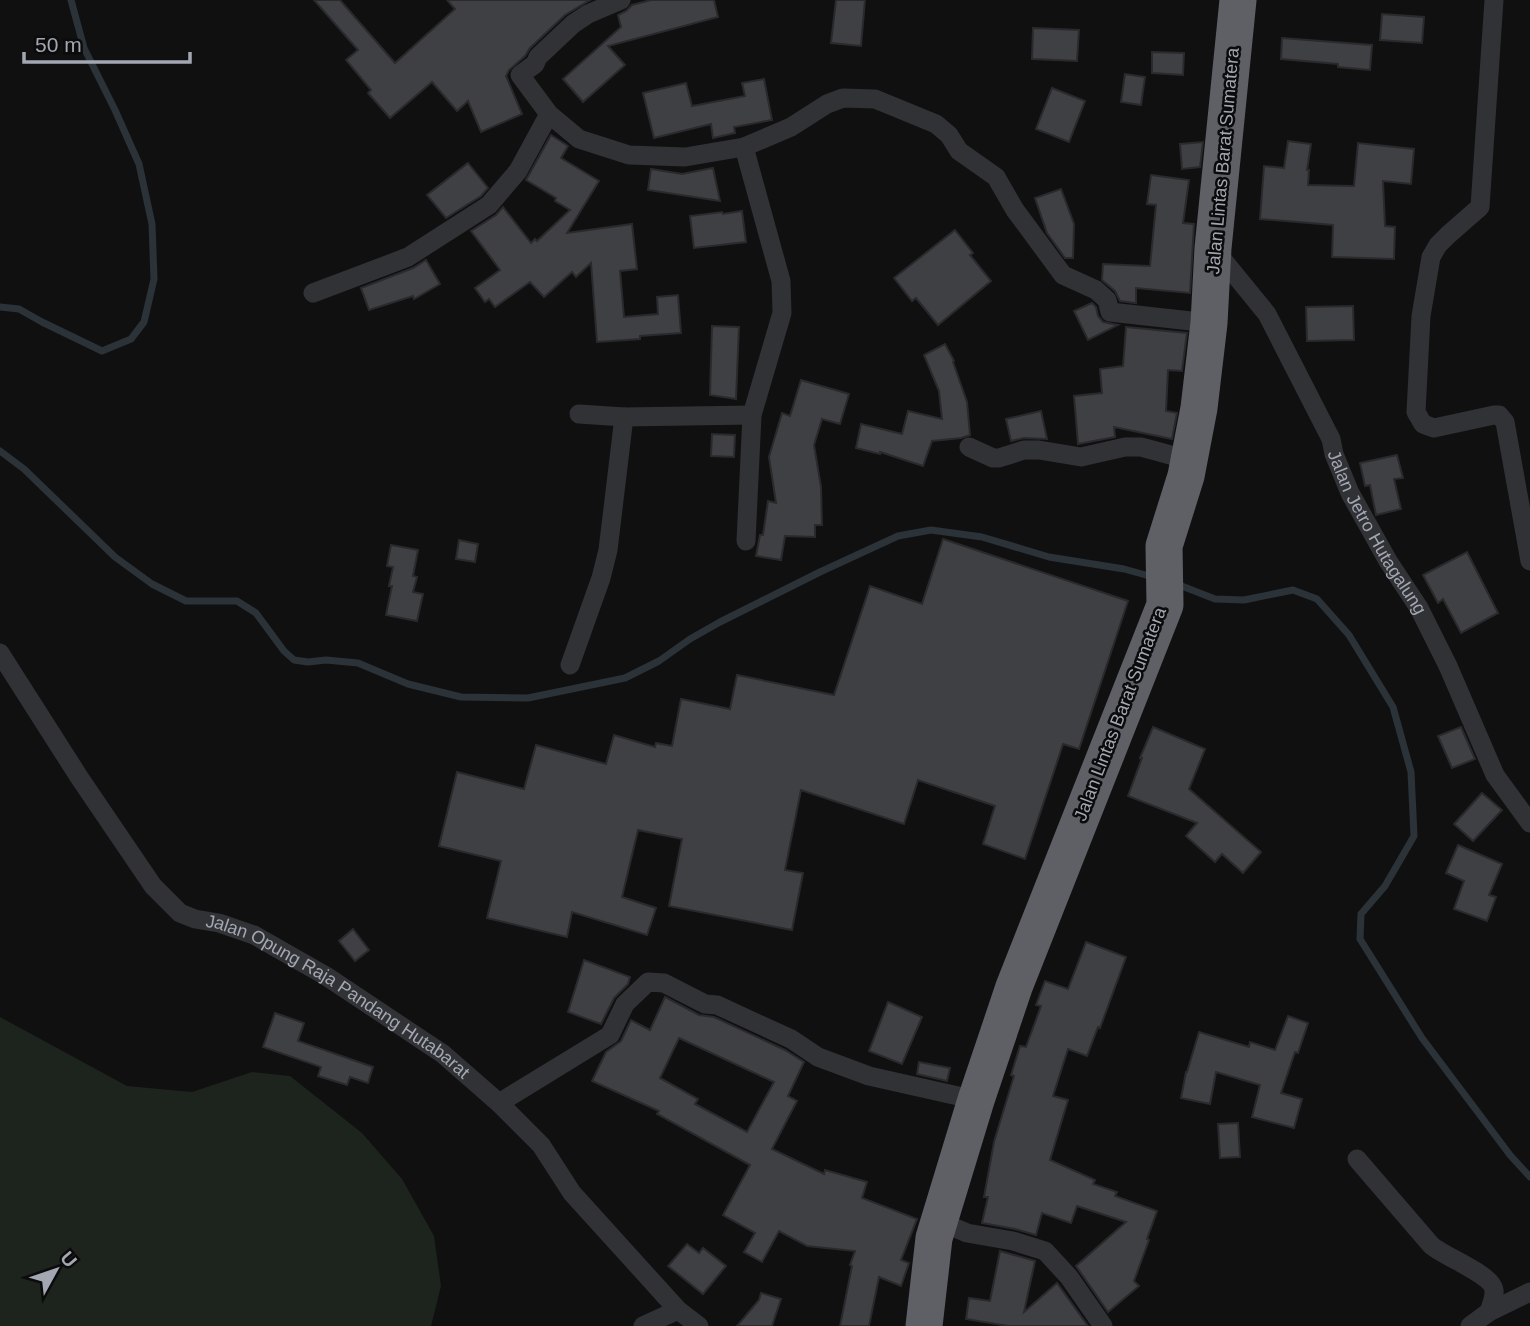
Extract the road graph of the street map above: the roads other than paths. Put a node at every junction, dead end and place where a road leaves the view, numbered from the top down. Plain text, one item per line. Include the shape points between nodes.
1 (621, 0) edge
2 (1238, 0) edge
3 (1494, 0) edge
4 (549, 114) junction
5 (744, 147) junction
6 (1213, 248) junction
7 (313, 293) dead end
8 (1209, 323) junction
9 (579, 414) dead end
10 (752, 415) junction
11 (624, 417) junction
12 (969, 447) dead end
13 (1189, 460) junction
14 (746, 541) dead end
15 (1530, 561) edge
16 (0, 653) edge
17 (570, 665) dead end
18 (1529, 821) edge
19 (976, 1100) junction
20 (499, 1102) junction
21 (1357, 1159) dead end
22 (939, 1221) junction
23 (1530, 1292) edge
24 (678, 1310) junction
25 (1489, 1312) junction
26 (643, 1326) edge
27 (699, 1326) edge
28 (924, 1326) edge
29 (1102, 1326) edge
30 (1470, 1326) edge

1 - 4 street via 573,24 520,75
2 - 6 highway, Jalan Lintas Barat Sumatera
3 - 15 street via 1480,206 1431,257 1421,316 1416,412 1423,424 1434,428 1494,415 1502,418
4 - 5 street via 579,139 629,155 685,157
4 - 7 street via 518,171 489,205 408,257
5 - 8 street via 843,98 875,99 936,124 959,151 996,177 1014,211 1063,275 1096,290 1107,300 1110,312
5 - 10 street via 783,298
6 - 8 highway, Jalan Lintas Barat Sumatera
6 - 18 street, Jalan Jetro Hutagalung via 1267,314 1331,439 1350,493 1448,666 1495,775
8 - 13 highway, Jalan Lintas Barat Sumatera
9 - 11 street
10 - 11 street
10 - 14 street
11 - 17 street via 608,550
12 - 13 street via 993,458 1024,450 1081,457 1141,447
13 - 19 highway, Jalan Lintas Barat Sumatera via 1164,546 1165,605 1014,986
16 - 20 street, Jalan Opung Raja Pandang Hutabarat via 153,886 180,913 254,936 326,976 443,1054
19 - 20 street via 869,1076 818,1057 791,1039 717,1005 705,1004 664,983 648,982 625,1004 610,1035
19 - 22 highway, Jalan Lintas Barat Sumatera
20 - 24 street, Jalan Opung Raja Pandang Hutabarat via 541,1145 572,1193
21 - 25 street via 1431,1245 1489,1280 1494,1293
22 - 28 highway, Jalan Lintas Barat Sumatera
22 - 29 street via 967,1233 1045,1251
23 - 25 street
24 - 26 street
24 - 27 street, Jalan Opung Raja Pandang Hutabarat
25 - 30 street

